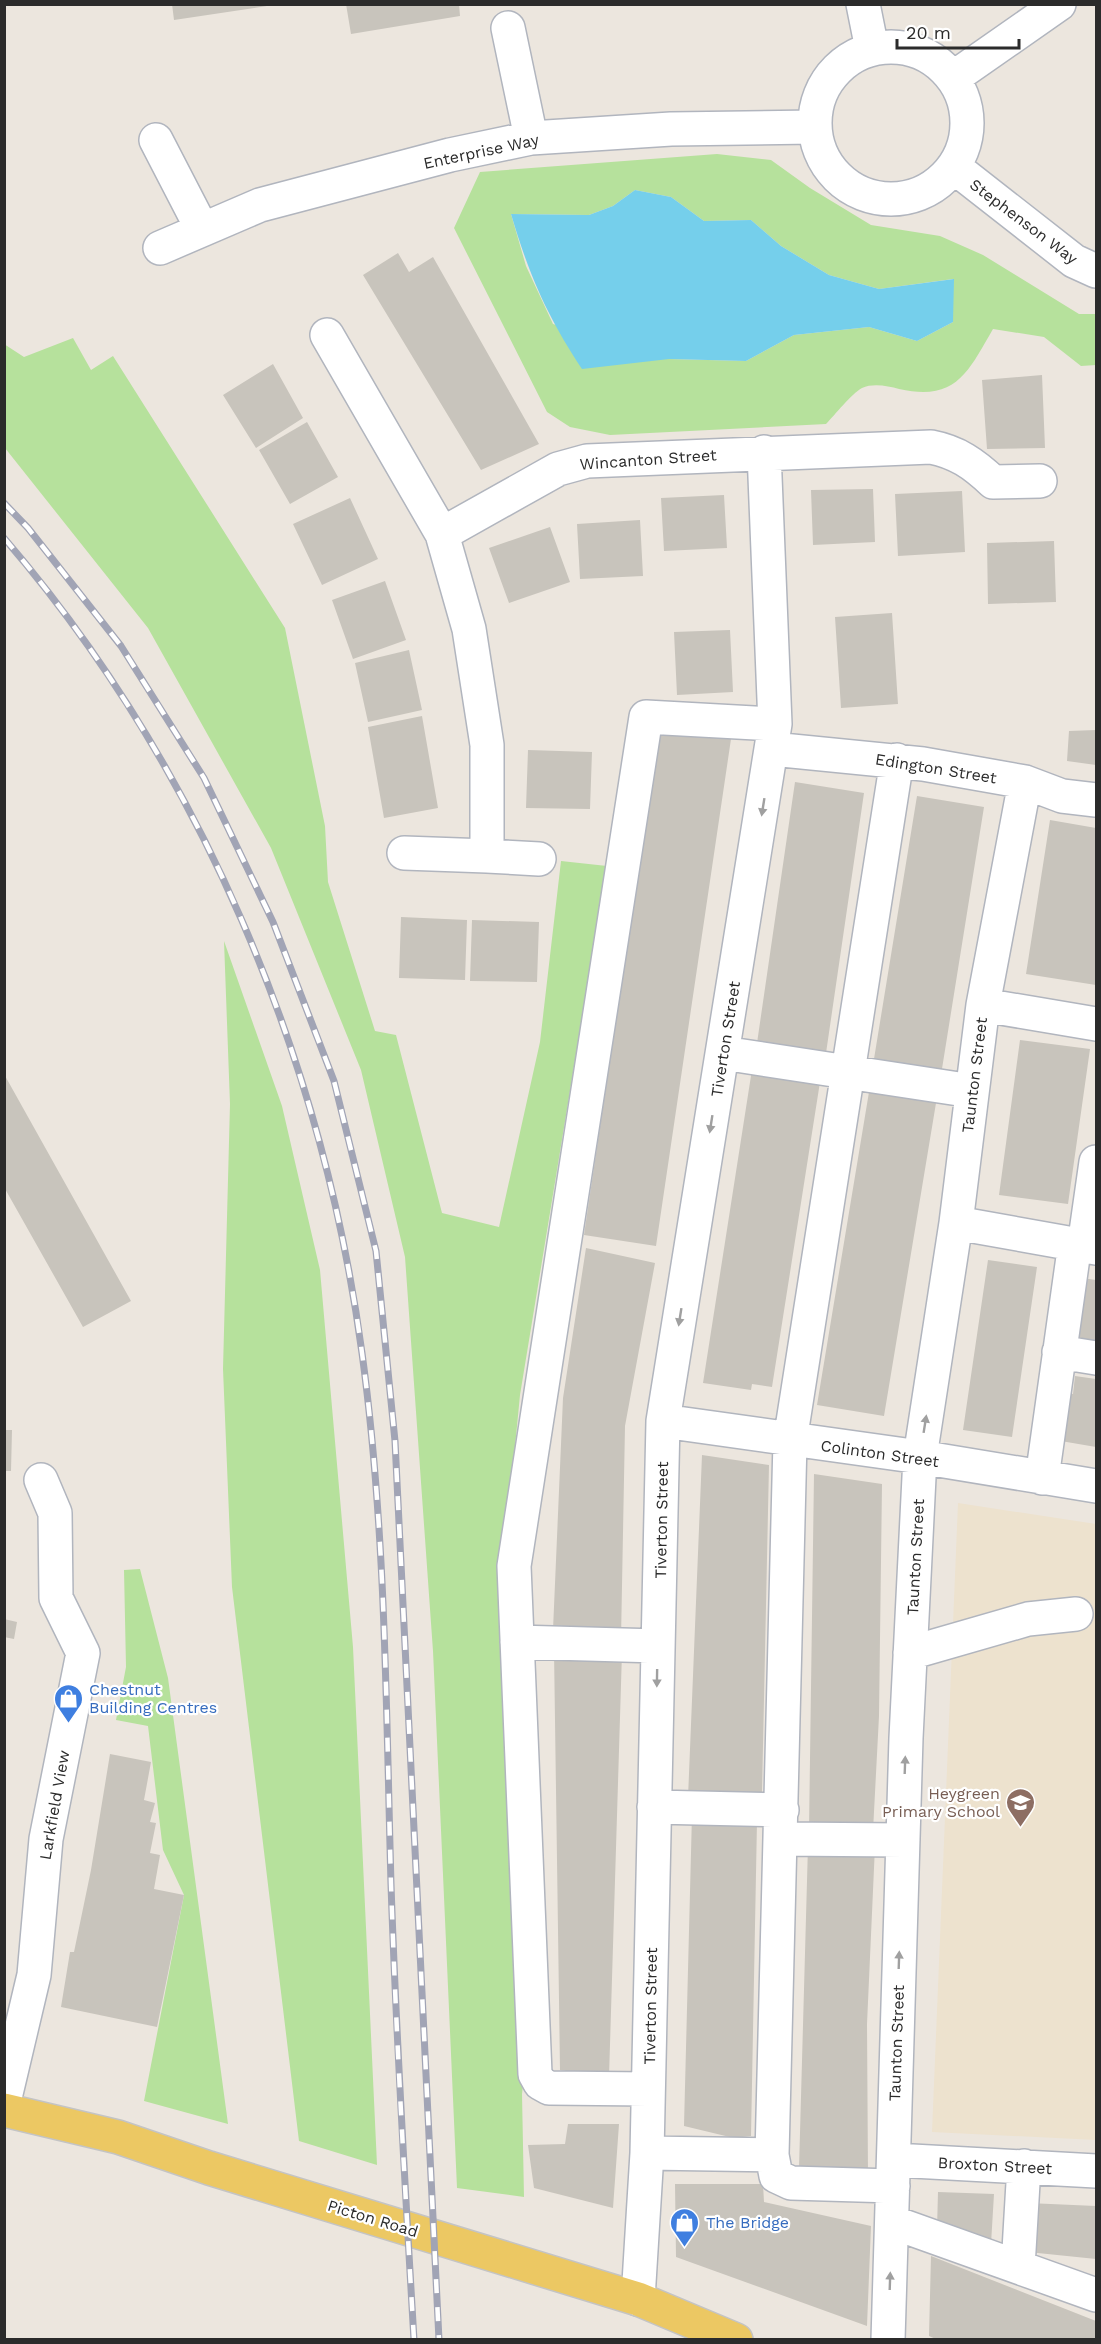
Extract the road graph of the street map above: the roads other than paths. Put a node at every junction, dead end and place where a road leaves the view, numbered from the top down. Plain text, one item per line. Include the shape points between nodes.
1 (863, 4) edge
2 (1059, 4) edge
3 (508, 28) dead end
4 (872, 49) junction
5 (953, 78) junction
6 (815, 127) junction
7 (531, 138) junction
8 (156, 140) dead end
9 (954, 167) junction
10 (202, 229) junction
11 (160, 248) dead end
12 (1096, 271) edge
13 (327, 335) dead end
14 (764, 452) junction
15 (1041, 481) dead end
16 (441, 534) junction
17 (774, 737) junction
18 (897, 760) junction
19 (1025, 783) junction
20 (1096, 800) edge
21 (405, 853) dead end
22 (487, 856) junction
23 (539, 859) dead end
24 (982, 1005) junction
25 (1096, 1024) edge
26 (723, 1053) junction
27 (848, 1071) junction
28 (972, 1091) junction
29 (1096, 1162) edge
30 (956, 1223) junction
31 (1085, 1246) edge
32 (1059, 1352) junction
33 (1096, 1358) edge
34 (663, 1421) junction
35 (790, 1441) junction
36 (920, 1457) junction
37 (1042, 1478) junction
38 (41, 1480) dead end
39 (1096, 1486) edge
40 (1076, 1614) dead end
41 (517, 1642) junction
42 (658, 1646) junction
43 (910, 1653) junction
44 (654, 1807) junction
45 (782, 1824) junction
46 (903, 1840) junction
47 (648, 2089) junction
48 (4, 2102) edge
49 (4, 2110) edge
50 (647, 2153) junction
51 (772, 2155) junction
52 (1024, 2166) junction
53 (1096, 2171) edge
54 (893, 2173) junction
55 (892, 2222) junction
56 (1018, 2267) junction
57 (1096, 2295) edge
58 (638, 2299) junction
59 (736, 2340) edge
60 (888, 2340) edge

1 - 4 street
2 - 5 street
3 - 7 street
4 - 5 street, Stephenson Way via 910,49 934,60
4 - 6 street, Stephenson Way via 838,67 822,88
5 - 9 street, Stephenson Way via 964,102 967,126 962,152
6 - 7 street, Enterprise Way via 671,129
6 - 9 street, Stephenson Way via 819,150 830,172 855,190 882,199 909,197 935,186
7 - 10 street, Enterprise Way via 260,205
8 - 10 street
9 - 12 street, Stephenson Way via 1074,261
10 - 11 street, Enterprise Way
13 - 16 street
14 - 15 street, Wincanton Street via 931,447 966,459 993,482
14 - 16 street, Wincanton Street via 587,460 558,469
14 - 17 street
16 - 22 street via 469,629 487,745
17 - 18 street, Edington Street
17 -> 26 street, Tiverton Street
17 - 41 street, Edington Street via 646,717 514,1566
18 - 19 street, Edington Street
18 - 27 street
19 - 20 street, Edington Street via 1062,796
19 - 24 street, Taunton Street
21 - 22 street
22 - 23 street
24 - 25 street
24 - 28 street, Taunton Street
26 - 27 street
26 -> 34 street, Tiverton Street
27 - 28 street
27 - 35 street
28 - 30 street, Taunton Street
29 - 31 street
30 - 31 street
36 -> 30 street, Taunton Street
31 - 32 street
32 - 33 street
32 - 37 street
34 - 35 street, Colinton Street
34 - 42 street, Tiverton Street
35 - 36 street, Colinton Street
35 - 45 street
36 - 37 street, Colinton Street
36 - 43 street, Taunton Street
37 - 39 street, Colinton Street
38 - 48 street, Larkfield View via 55,1513 56,1598 83,1653 46,1839 34,1975
40 - 43 street via 1028,1619
41 - 42 street
41 - 47 street via 535,2074 549,2088
42 -> 44 street, Tiverton Street
46 -> 43 street, Taunton Street
44 - 45 street
44 - 47 street, Tiverton Street
45 - 46 street
45 - 51 street
54 -> 46 street, Taunton Street
47 - 50 street, Tiverton Street
49 - 58 main road, Picton Road via 118,2137
50 - 51 street
50 - 58 street, Tiverton Street
51 - 54 street, Broxton Street via 776,2176 791,2183
52 - 53 street, Broxton Street
52 - 54 street, Broxton Street
52 - 56 street
54 - 55 street, Taunton Street
55 - 56 street
60 -> 55 street, Taunton Street
56 - 57 street
58 - 59 main road, Picton Road

